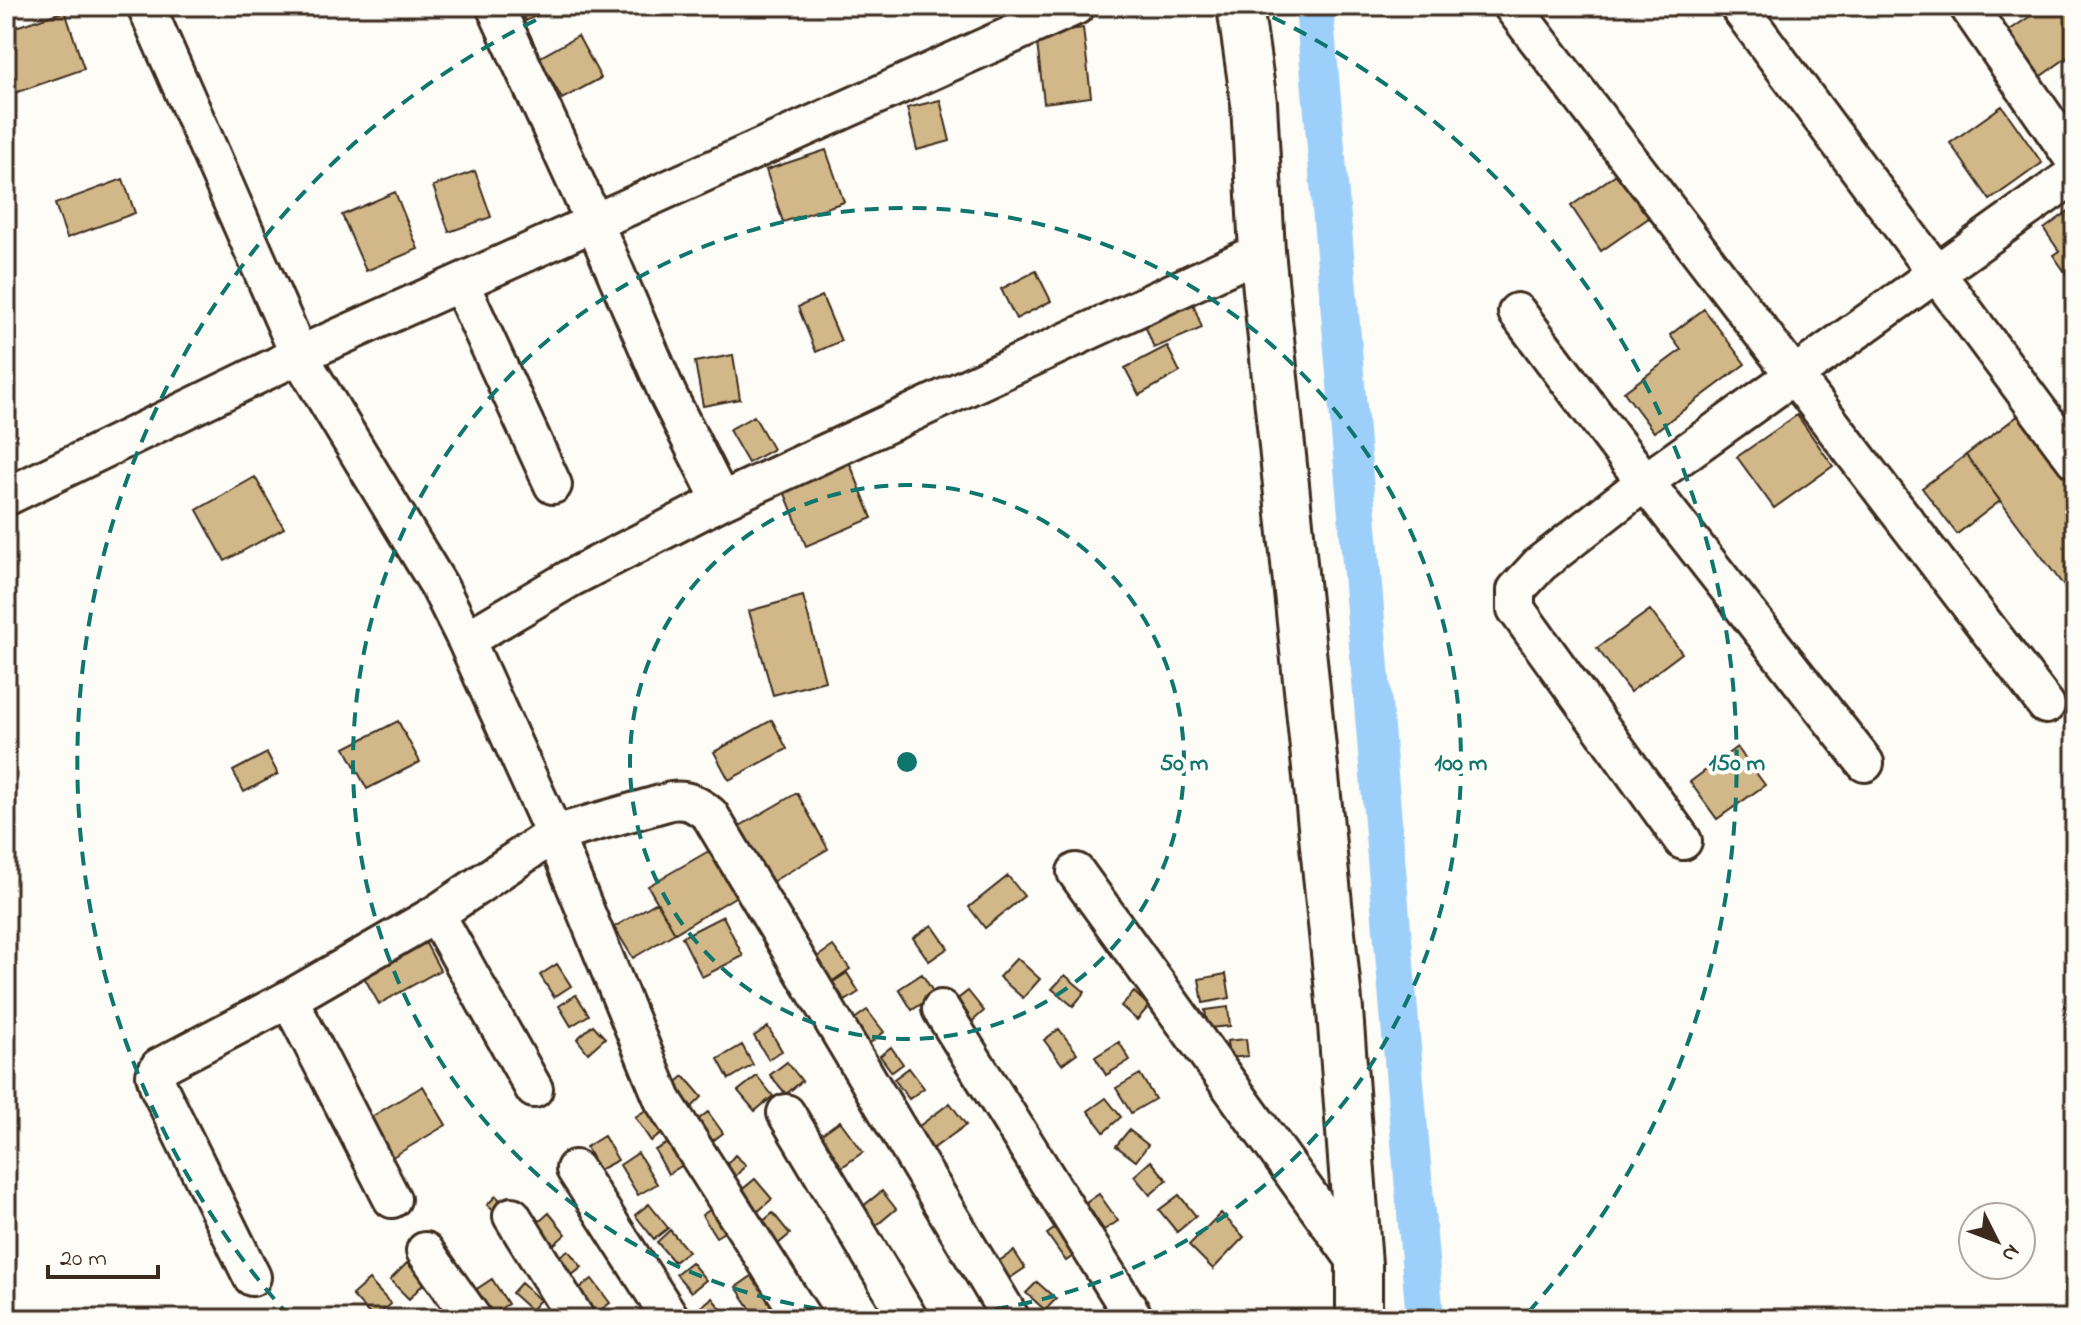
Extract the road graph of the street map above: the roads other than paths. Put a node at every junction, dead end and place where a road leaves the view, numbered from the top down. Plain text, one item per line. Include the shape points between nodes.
1 (146, 6) edge
2 (495, 6) edge
3 (1076, 6) edge
4 (1240, 6) edge
5 (1512, 6) edge
6 (1738, 6) edge
7 (1968, 6) edge
8 (2075, 161) edge
9 (2075, 174) edge
10 (594, 222) junction
11 (1262, 251) junction
12 (1935, 274) junction
13 (461, 285) junction
14 (1517, 312) dead end
15 (299, 355) junction
16 (1793, 374) junction
17 (2075, 460) edge
18 (1645, 482) junction
19 (553, 485) dead end
20 (6, 497) edge
21 (721, 501) junction
22 (466, 640) junction
23 (2046, 705) dead end
24 (1865, 763) dead end
25 (554, 834) junction
26 (1683, 841) dead end
27 (1076, 872) dead end
28 (436, 914) junction
29 (289, 999) junction
30 (941, 1009) dead end
31 (534, 1089) dead end
32 (786, 1113) dead end
33 (575, 1169) dead end
34 (392, 1199) dead end
35 (512, 1216) dead end
36 (425, 1251) dead end
37 (1359, 1265) junction
38 (252, 1277) dead end
39 (473, 1319) edge
40 (576, 1319) edge
41 (671, 1319) edge
42 (803, 1319) edge
43 (909, 1319) edge
44 (1011, 1319) edge
45 (1135, 1319) edge
46 (1359, 1319) edge

1 - 15 street
2 - 10 street
3 - 10 street
4 - 11 main road via 1254,103
5 - 16 street
6 - 12 street
7 - 8 street
9 - 12 street
10 - 13 street
10 - 21 street via 668,395
11 - 21 street
11 - 37 main road via 1340,1011
12 - 16 street
12 - 17 street
13 - 15 street
13 - 19 street
14 - 18 street
15 - 20 street
15 - 22 street via 439,586
16 - 18 street
16 - 23 street
18 - 24 street
18 - 26 street via 1540,564 1516,590 1514,603
21 - 22 street via 571,578
22 - 25 street
25 - 28 street
25 - 42 street via 663,1100
25 - 44 street via 683,799 710,815
27 - 37 street
28 - 29 street
28 - 31 street
29 - 34 street
29 - 38 street via 166,1062 155,1075
30 - 45 street
32 - 43 street
33 - 41 street
35 - 40 street
36 - 39 street
37 - 46 main road

